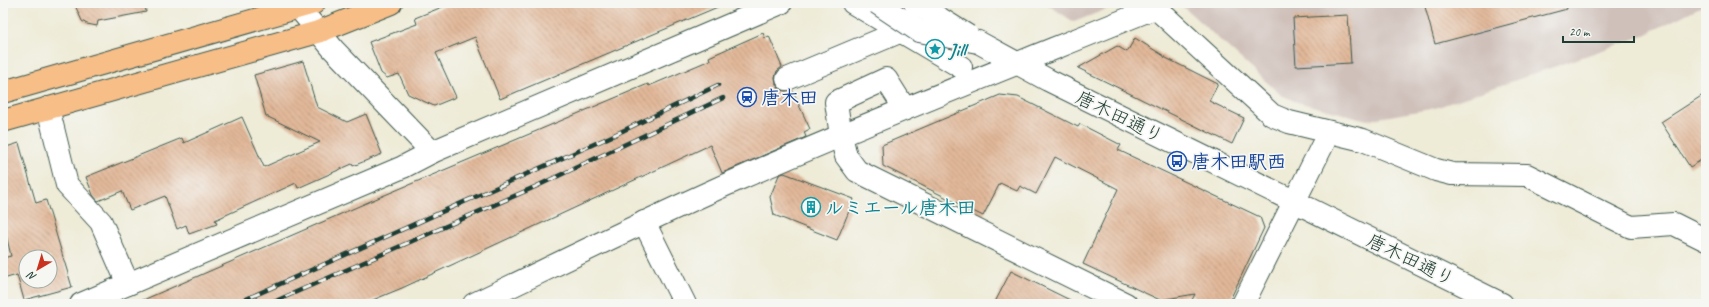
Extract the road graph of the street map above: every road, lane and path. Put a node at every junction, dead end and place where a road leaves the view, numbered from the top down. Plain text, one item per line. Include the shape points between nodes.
1 (391, 3) edge
2 (781, 3) edge
3 (854, 3) edge
4 (876, 3) edge
5 (915, 3) edge
6 (303, 5) edge
7 (902, 31) junction
8 (318, 32) junction
9 (964, 55) junction
10 (1008, 59) junction
11 (787, 79) dead end
12 (3, 92) edge
13 (48, 108) junction
14 (905, 109) junction
15 (3, 121) edge
16 (1329, 132) junction
17 (841, 136) junction
18 (432, 152) junction
19 (1294, 201) junction
20 (644, 222) junction
21 (1706, 240) edge
22 (128, 284) junction
23 (81, 304) edge
24 (474, 304) edge
25 (685, 304) edge
26 (1126, 304) edge
27 (1243, 304) edge
28 (1502, 304) edge

1 - 8 main road
2 - 18 street
3 - 7 street
4 - 9 street, bridge via 919,31
5 - 9 street, 唐木田通り, bridge
6 - 8 street
6 - 12 main road
7 - 9 street
7 - 11 street
8 - 13 main road
8 - 18 street
9 - 10 street, 唐木田通り
10 - 14 street
10 - 16 street via 1152,9 1158,11 1272,115
10 - 19 street, 唐木田通り
13 - 15 main road
13 - 22 street via 67,185 101,222
14 - 17 street
14 - 17 street via 886,80 836,102
16 - 19 street
16 - 21 street via 1362,140 1452,174 1527,175 1631,227 1674,224
17 - 20 street
17 - 26 street via 846,156 857,172
18 - 22 street via 403,167
19 - 27 street
19 - 28 street, 唐木田通り
20 - 24 street
20 - 25 street
22 - 23 street

